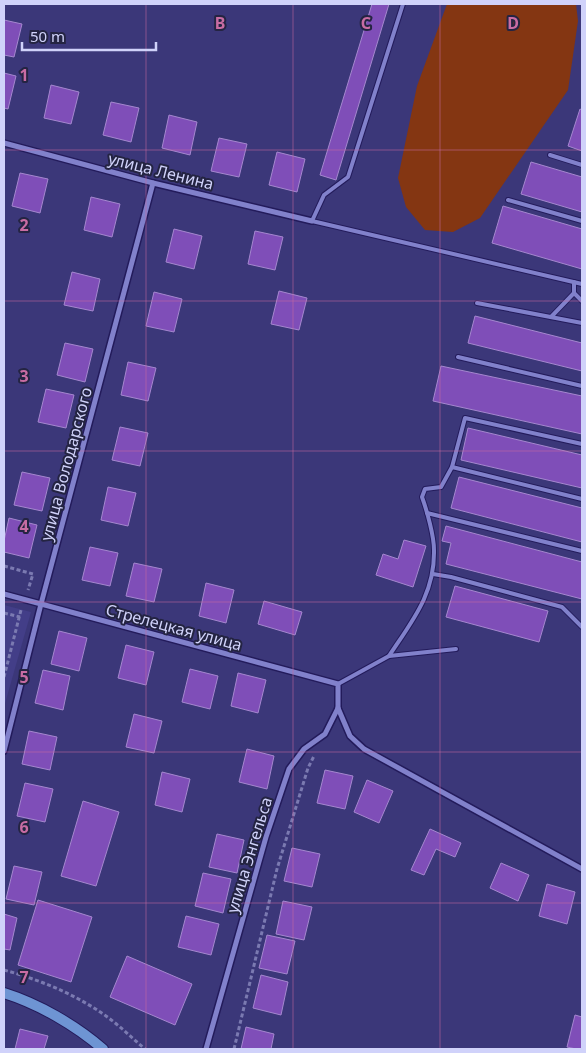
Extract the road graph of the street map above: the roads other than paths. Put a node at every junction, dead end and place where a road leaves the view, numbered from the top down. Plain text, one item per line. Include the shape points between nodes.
1 (403, 4) edge
2 (4, 144) edge
3 (550, 155) dead end
4 (582, 165) edge
5 (153, 183) junction
6 (508, 200) dead end
7 (312, 221) junction
8 (582, 221) edge
9 (574, 282) junction
10 (582, 284) edge
11 (574, 293) junction
12 (582, 301) edge
13 (477, 303) dead end
14 (551, 317) junction
15 (582, 323) edge
16 (458, 357) dead end
17 (582, 386) edge
18 (582, 444) edge
19 (452, 467) junction
20 (582, 499) edge
21 (427, 513) junction
22 (582, 551) edge
23 (433, 574) junction
24 (4, 594) edge
25 (41, 604) junction
26 (582, 627) edge
27 (456, 649) dead end
28 (389, 656) junction
29 (338, 684) junction
30 (338, 708) junction
31 (4, 751) edge
32 (582, 870) edge
33 (4, 994) edge
34 (103, 1049) edge
35 (206, 1049) edge

1 - 7 lane via 348,177 324,195
2 - 5 street, улица Ленина
3 - 4 lane
5 - 7 street, улица Ленина
5 - 25 street, улица Володарского
6 - 8 lane
7 - 9 lane
9 - 10 lane
9 - 11 lane
11 - 12 lane
11 - 14 lane
13 - 14 lane
14 - 15 lane
16 - 17 lane
18 - 19 lane via 465,418
19 - 20 lane
19 - 21 lane via 441,487 426,489 422,497
21 - 22 lane
21 - 23 lane via 434,548
23 - 26 lane via 562,607
23 - 28 lane via 421,608
24 - 25 street, Стрелецкая улица
25 - 29 street, Стрелецкая улица
25 - 31 street, улица Володарского
27 - 28 lane
28 - 29 lane
29 - 30 street, улица Энгельса
30 - 32 street via 350,736 364,750
30 - 35 street, улица Энгельса via 325,734 304,749 289,769 266,837
33 - 34 street via 20,998 62,1020

